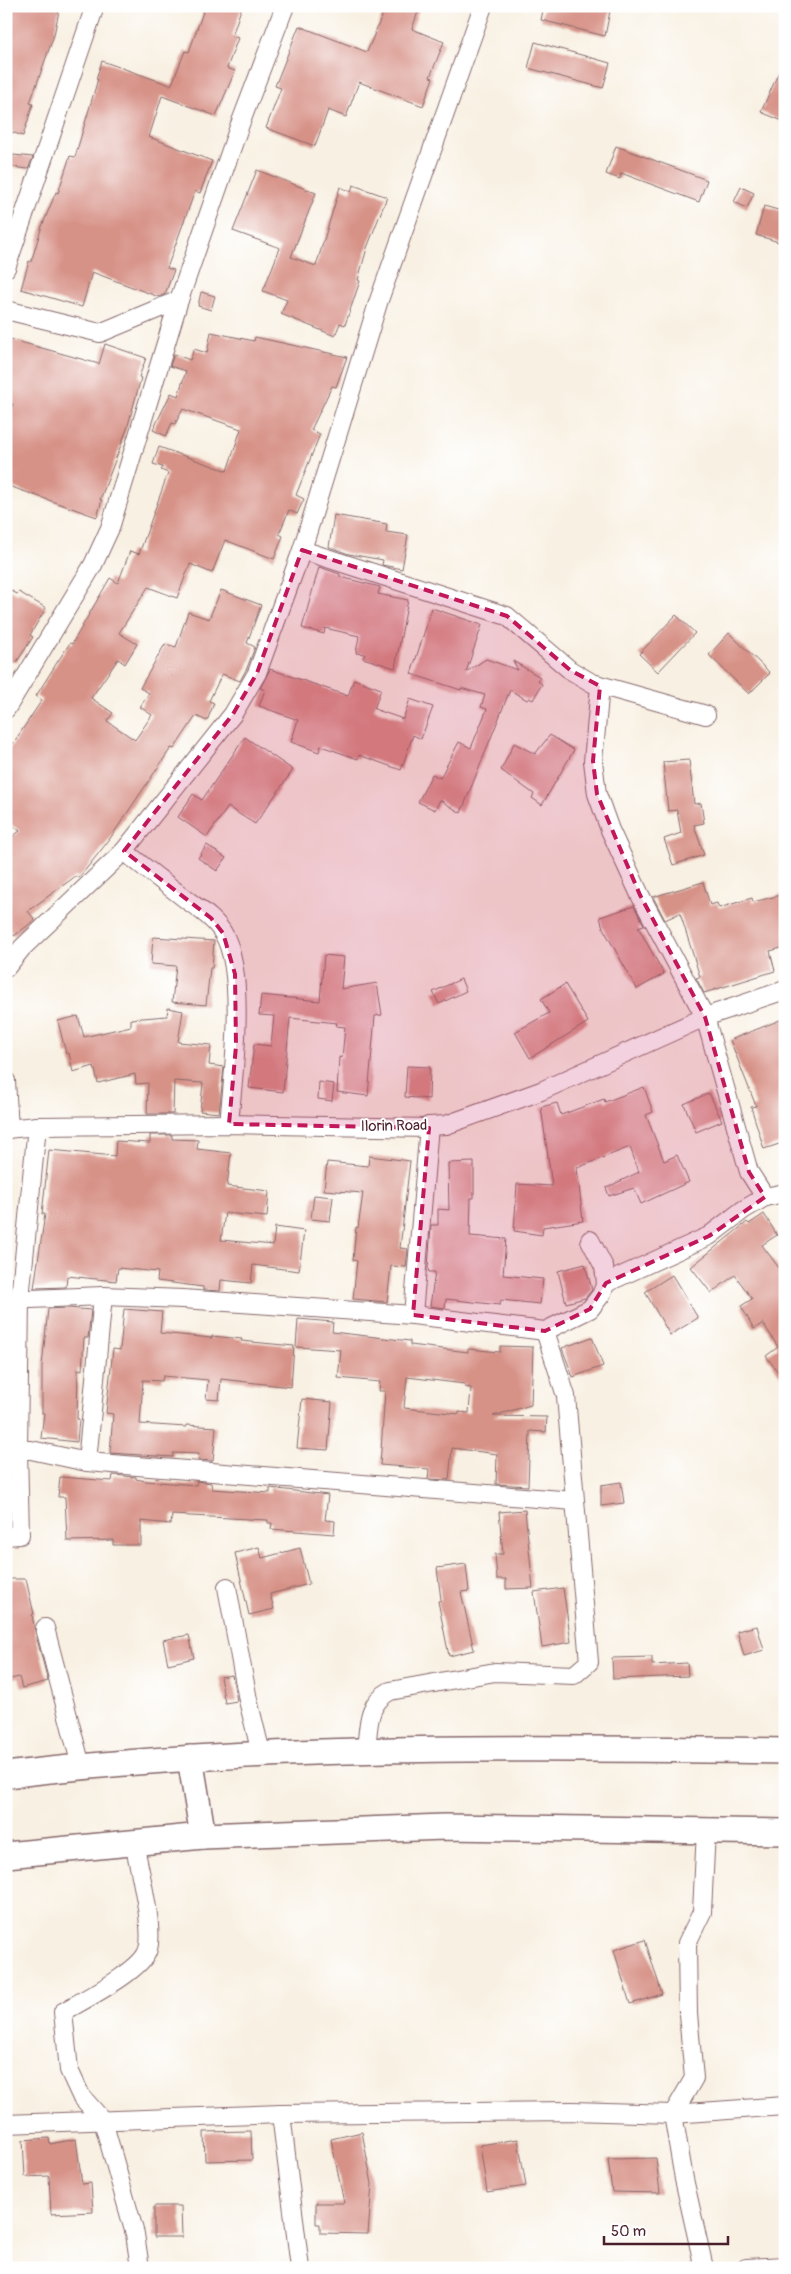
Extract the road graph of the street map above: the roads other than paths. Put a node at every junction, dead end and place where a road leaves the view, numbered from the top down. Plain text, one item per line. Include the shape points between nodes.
1 (95, 6) edge
2 (285, 6) edge
3 (483, 6) edge
4 (6, 268) edge
5 (180, 300) junction
6 (6, 310) edge
7 (302, 550) junction
8 (600, 686) junction
9 (6, 709) edge
10 (706, 715) dead end
11 (124, 852) junction
12 (6, 968) edge
13 (785, 990) edge
14 (705, 1017) junction
15 (6, 1081) edge
16 (229, 1124) junction
17 (37, 1126) junction
18 (429, 1126) junction
19 (8, 1129) edge
20 (785, 1193) edge
21 (765, 1198) junction
22 (590, 1240) dead end
23 (606, 1284) junction
24 (103, 1296) junction
25 (13, 1300) edge
26 (413, 1315) junction
27 (545, 1331) junction
28 (18, 1450) junction
29 (87, 1462) junction
30 (574, 1501) junction
31 (6, 1536) edge
32 (227, 1587) dead end
33 (45, 1628) dead end
34 (785, 1751) edge
35 (366, 1752) junction
36 (261, 1753) junction
37 (190, 1758) junction
38 (81, 1766) junction
39 (6, 1775) edge
40 (706, 1830) junction
41 (785, 1832) edge
42 (203, 1836) junction
43 (134, 1842) junction
44 (6, 1855) edge
45 (785, 2106) edge
46 (281, 2114) junction
47 (673, 2114) junction
48 (103, 2120) junction
49 (6, 2124) edge
50 (785, 2266) edge
51 (140, 2268) edge
52 (300, 2268) edge
53 (704, 2268) edge
54 (746, 2268) edge

1 - 4 street
2 - 5 street
3 - 7 street via 378,303
5 - 6 street via 100,333
5 - 9 street via 110,528 93,566
7 - 8 street via 507,616 570,670
7 - 11 street via 257,672 233,714
8 - 10 street
8 - 14 street via 593,761 597,794 640,895
11 - 12 street via 22,948
11 - 16 street via 211,918 224,933 235,974 236,1046
13 - 14 street, Ilorin Road
14 - 18 street, Ilorin Road via 541,1091 446,1125
14 - 21 street via 749,1172
15 - 19 street
16 - 17 street, Ilorin Road
16 - 18 street, Ilorin Road
17 - 19 street, Ilorin Road
17 - 25 street
18 - 26 street
20 - 21 street
21 - 23 street via 709,1236
22 - 23 street via 604,1267
23 - 27 street via 590,1309
24 - 25 street
24 - 26 street
24 - 29 street
25 - 28 street
26 - 27 street
27 - 30 street via 566,1396
28 - 29 street
28 - 31 street via 20,1535
29 - 30 street
30 - 35 street via 590,1662 574,1676 495,1672 390,1691 378,1697 371,1712
32 - 36 street
33 - 38 street
34 - 35 highway
35 - 36 highway
36 - 37 highway
37 - 38 highway
37 - 42 highway
38 - 39 highway
40 - 41 highway
40 - 42 highway via 444,1827
40 - 47 street via 702,1912 687,1943 688,2014 694,2078
42 - 43 highway
43 - 44 highway
43 - 48 street via 150,1931 147,1952 128,1973 63,2012 69,2070 82,2096
45 - 47 street
46 - 47 street via 572,2111
46 - 48 street
46 - 52 street
47 - 53 street
48 - 49 street
48 - 51 street via 135,2234
50 - 54 street

